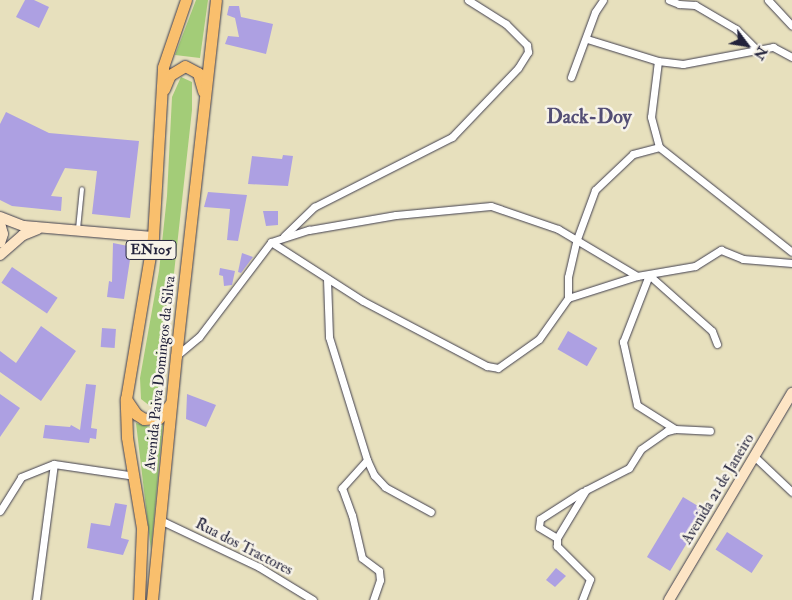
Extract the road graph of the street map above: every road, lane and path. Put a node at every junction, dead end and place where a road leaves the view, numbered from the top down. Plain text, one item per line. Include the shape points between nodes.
1 (186, 0) edge
2 (216, 0) edge
3 (468, 0) edge
4 (603, 0) edge
5 (669, 0) edge
6 (768, 0) edge
7 (792, 26) edge
8 (587, 39) junction
9 (757, 50) junction
10 (792, 56) edge
11 (658, 62) junction
12 (571, 77) dead end
13 (159, 99) junction
14 (204, 103) junction
15 (659, 147) junction
16 (82, 189) dead end
17 (0, 217) edge
18 (0, 223) edge
19 (42, 227) junction
20 (78, 231) junction
21 (153, 236) junction
22 (283, 236) junction
23 (577, 239) junction
24 (0, 242) edge
25 (271, 242) junction
26 (792, 252) edge
27 (0, 254) edge
28 (792, 263) edge
29 (649, 275) junction
30 (637, 276) junction
31 (327, 279) junction
32 (568, 298) junction
33 (717, 344) dead end
34 (176, 356) junction
35 (792, 393) edge
36 (126, 399) junction
37 (173, 399) junction
38 (675, 428) junction
39 (710, 431) dead end
40 (755, 457) junction
41 (367, 460) junction
42 (54, 464) junction
43 (135, 476) junction
44 (586, 490) junction
45 (792, 492) edge
46 (0, 511) edge
47 (431, 512) dead end
48 (160, 520) junction
49 (557, 538) junction
50 (36, 600) edge
51 (139, 600) edge
52 (152, 600) edge
53 (313, 600) edge
54 (373, 600) edge
55 (582, 600) edge
56 (669, 600) edge

1 - 13 main road, Avenida Paiva Domingos da Silva / EN105 via 166,54
2 - 14 main road, Avenida Paiva Domingos da Silva / EN105
3 - 22 street via 506,24 527,45 528,52 518,68 452,137 314,207
4 - 8 street via 595,12
5 - 9 street via 695,5 736,29
6 - 7 street
8 - 11 street
8 - 12 street
9 - 10 street via 773,46
9 - 11 street via 682,64
11 - 15 street via 651,117
13 - 14 main road via 170,75 185,66 198,73
13 - 21 main road, Avenida Paiva Domingos da Silva / EN105
14 - 34 main road, Avenida Paiva Domingos da Silva / EN105
15 - 23 street via 633,154 606,177 587,207
15 - 26 street
16 - 20 lane
17 - 19 main road via 24,226
18 - 24 main road via 3,234
19 - 20 main road
19 - 27 main road via 22,235
20 - 21 main road
21 - 36 main road, Avenida Paiva Domingos da Silva / EN105
22 - 23 street via 396,216 491,206 522,214
22 - 25 street
23 - 30 street
23 - 32 street via 568,277
25 - 31 street
25 - 34 street via 198,337
28 - 29 street via 743,259 721,250 695,266
29 - 30 street
29 - 33 street via 712,331
29 - 38 street via 623,342 637,405
30 - 32 street
31 - 32 street via 487,366 498,368 539,338
31 - 41 street via 329,337
34 - 37 main road, Avenida Paiva Domingos da Silva / EN105
35 - 40 main road, Avenida 21 de Janeiro
36 - 37 main road via 136,414 153,420 166,413
36 - 43 main road, Avenida Paiva Domingos da Silva / EN105 via 127,437
37 - 48 main road, Avenida Paiva Domingos da Silva / EN105
38 - 39 street
38 - 44 street via 641,450 629,468
40 - 45 street
40 - 56 main road, Avenida 21 de Janeiro
41 - 47 street via 385,487
41 - 54 street via 342,488 362,558 379,571 380,580
42 - 43 street
42 - 46 street via 21,477
42 - 50 street
43 - 51 main road, Avenida Paiva Domingos da Silva / EN105 via 142,528
44 - 49 street
44 - 49 street via 540,519 539,527
48 - 52 main road, Avenida Paiva Domingos da Silva / EN105
48 - 53 street, Rua dos Tractores via 259,567
49 - 55 street via 556,546 590,578

